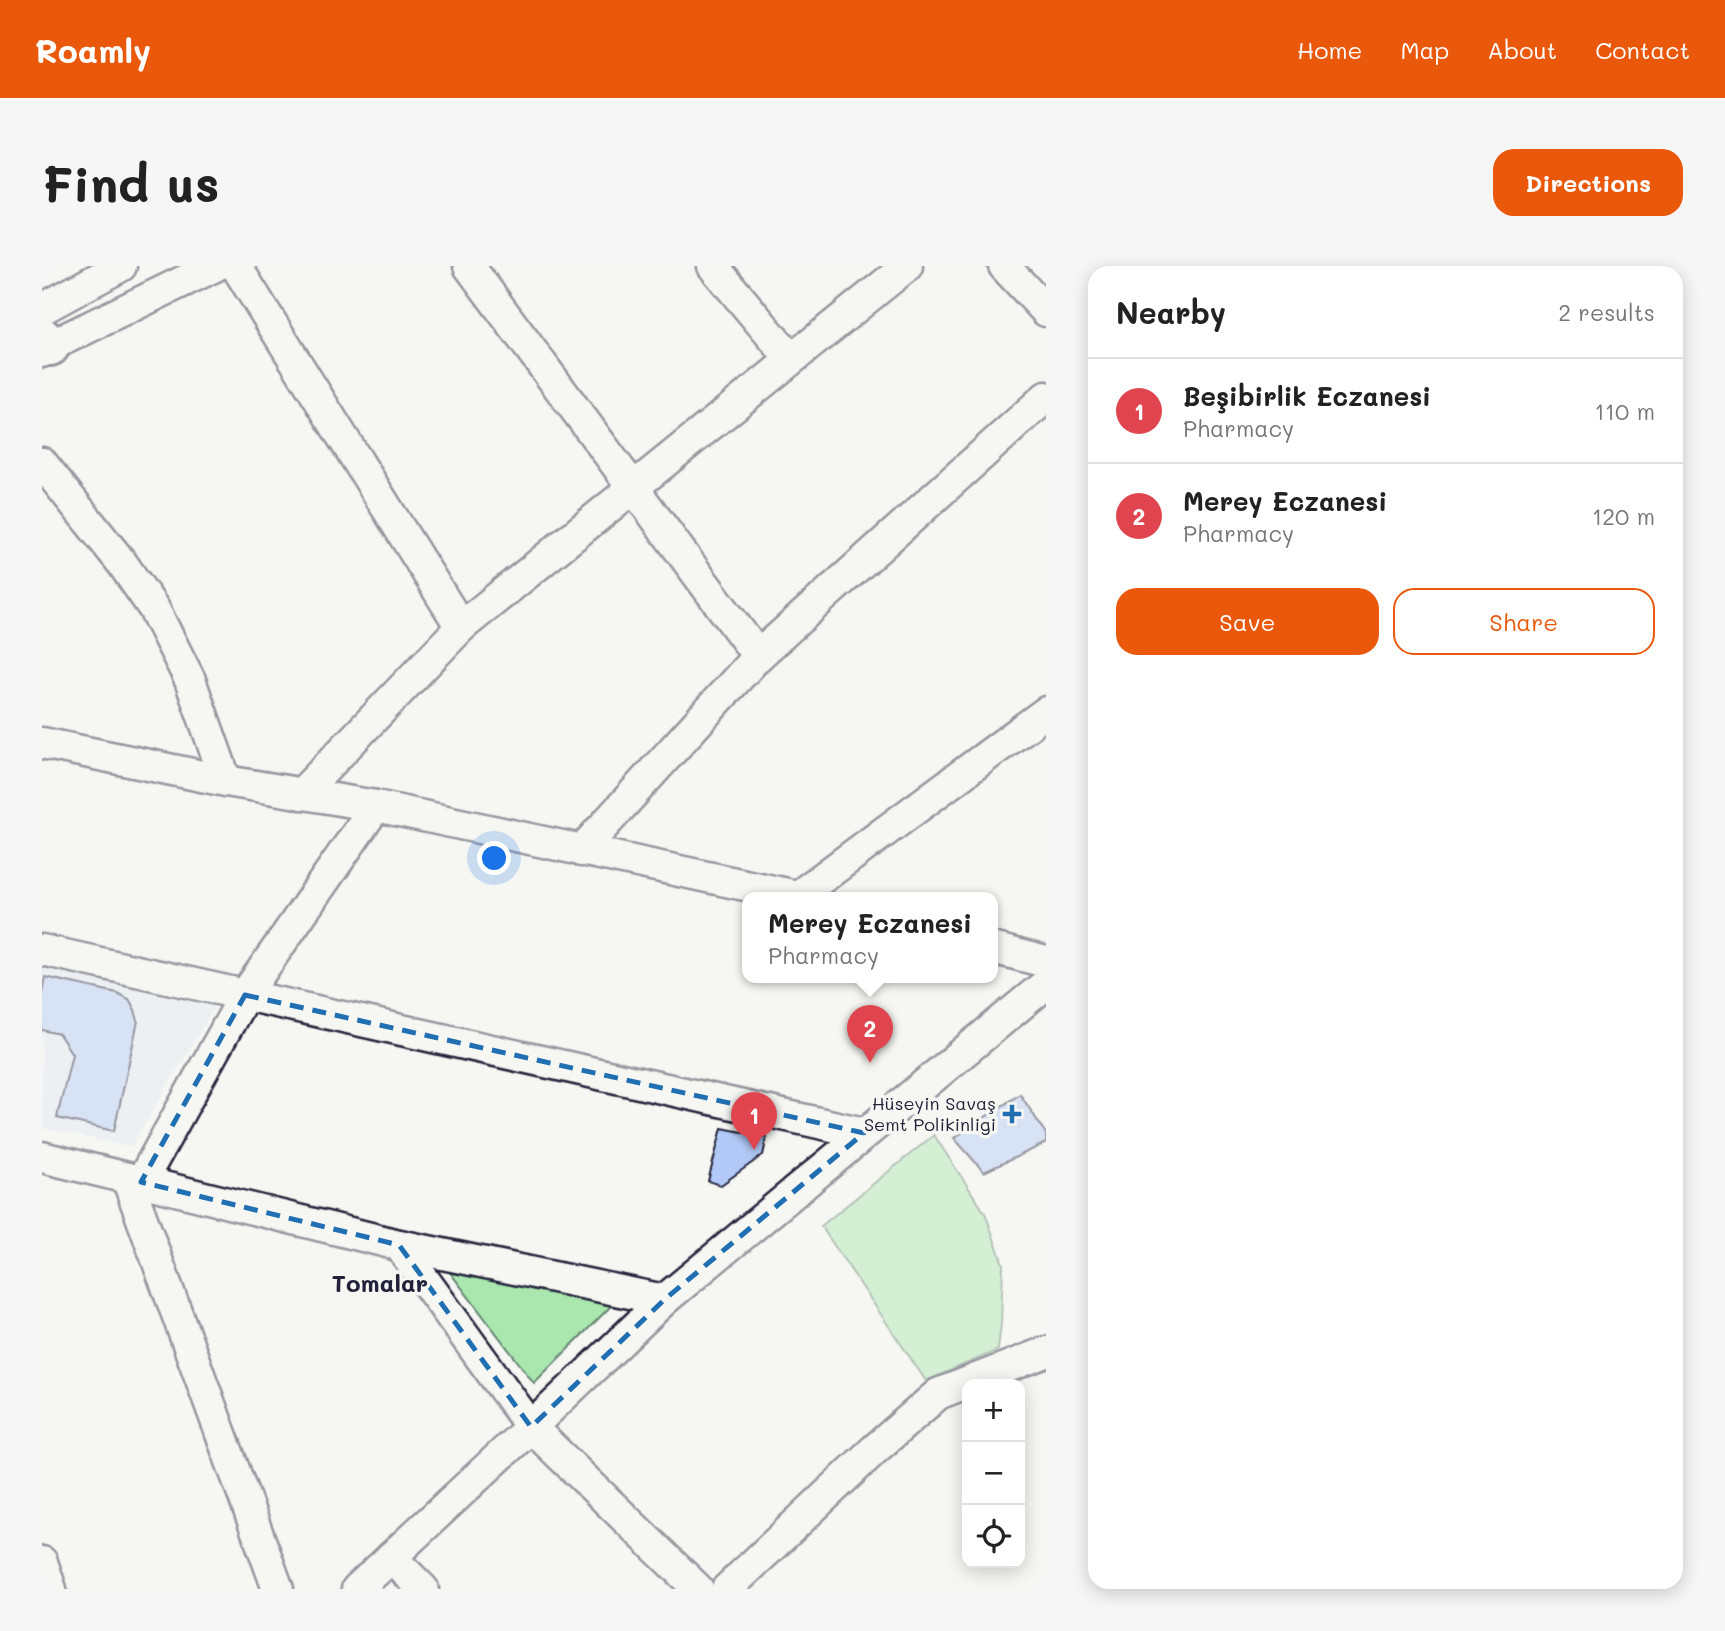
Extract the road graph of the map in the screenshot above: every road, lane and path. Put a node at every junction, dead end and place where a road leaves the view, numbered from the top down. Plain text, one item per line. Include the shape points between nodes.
1 (121, 266) edge
2 (215, 266) edge
3 (236, 266) edge
4 (469, 266) edge
5 (713, 266) edge
6 (907, 266) edge
7 (1004, 266) edge
8 (42, 309) edge
9 (1046, 311) edge
10 (45, 345) edge
11 (791, 359) junction
12 (1046, 397) edge
13 (42, 463) edge
14 (633, 487) junction
15 (461, 627) junction
16 (758, 656) junction
17 (1046, 712) edge
18 (42, 743) edge
19 (226, 781) junction
20 (301, 794) junction
21 (376, 806) junction
22 (581, 851) junction
23 (781, 892) edge
24 (805, 892) edge
25 (998, 949) edge
26 (42, 950) edge
27 (1046, 962) edge
28 (1046, 984) edge
29 (245, 995) junction
30 (864, 1133) junction
31 (42, 1157) edge
32 (134, 1180) junction
33 (399, 1245) junction
34 (664, 1300) junction
35 (1046, 1352) edge
36 (531, 1427) junction
37 (391, 1557) junction
38 (42, 1562) edge
39 (51, 1589) edge
40 (278, 1589) edge
41 (357, 1589) edge
42 (423, 1589) edge
43 (698, 1589) edge
44 (727, 1589) edge

1 - 8 street
2 - 10 street
3 - 15 street
4 - 14 street
5 - 11 street
6 - 11 street
7 - 9 street
11 - 14 street
12 - 16 street
13 - 19 street via 154,608 191,680
14 - 15 street
14 - 16 street
15 - 20 street
16 - 22 street
17 - 24 street
18 - 19 street
19 - 20 street
20 - 21 street
21 - 22 street
21 - 29 street
22 - 23 street
25 - 27 street
26 - 29 street
28 - 30 street
29 - 30 street
29 - 32 street
30 - 34 street
31 - 32 street
32 - 33 street
32 - 40 street
33 - 34 street
33 - 36 street
34 - 36 street
35 - 44 street via 938,1394
36 - 37 street
36 - 43 street
37 - 41 street
37 - 42 street
38 - 39 street

